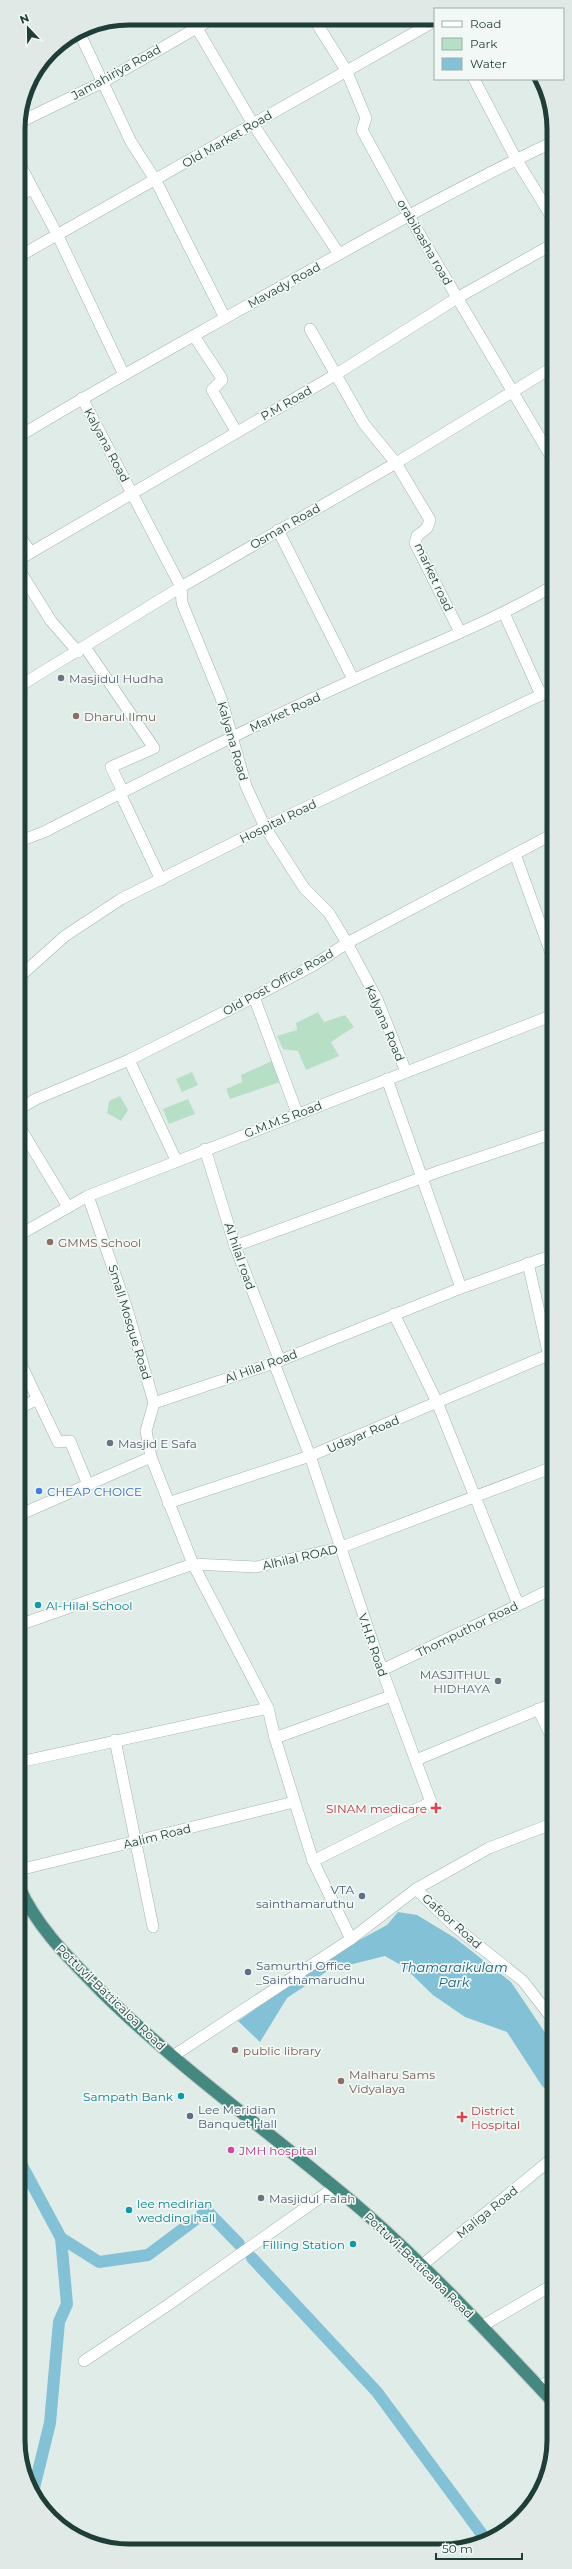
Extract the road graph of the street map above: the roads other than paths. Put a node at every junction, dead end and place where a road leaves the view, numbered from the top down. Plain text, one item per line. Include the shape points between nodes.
1 (189, 25) edge
2 (196, 25) edge
3 (318, 25) edge
4 (428, 25) edge
5 (81, 37) edge
6 (346, 70) junction
7 (475, 80) edge
8 (103, 82) junction
9 (26, 119) edge
10 (253, 124) junction
11 (547, 145) edge
12 (516, 159) junction
13 (25, 176) edge
14 (156, 181) junction
15 (32, 190) junction
16 (25, 192) edge
17 (547, 209) edge
18 (409, 216) junction
19 (58, 236) junction
20 (547, 247) edge
21 (25, 253) edge
22 (339, 254) junction
23 (457, 298) junction
24 (225, 318) junction
25 (310, 329) dead end
26 (194, 336) junction
27 (547, 371) edge
28 (124, 375) junction
29 (335, 375) junction
30 (511, 392) junction
31 (82, 398) junction
32 (236, 431) junction
33 (25, 433) edge
34 (547, 450) edge
35 (396, 463) junction
36 (134, 494) junction
37 (278, 530) junction
38 (25, 544) edge
39 (31, 552) junction
40 (25, 556) edge
41 (25, 579) edge
42 (181, 587) junction
43 (547, 589) edge
44 (504, 613) junction
45 (460, 632) junction
46 (82, 650) junction
47 (353, 679) junction
48 (25, 683) edge
49 (547, 692) edge
50 (541, 695) junction
51 (231, 737) junction
52 (122, 792) junction
53 (266, 826) junction
54 (547, 837) edge
55 (25, 839) edge
56 (515, 854) junction
57 (161, 880) junction
58 (547, 942) edge
59 (347, 943) junction
60 (25, 972) edge
61 (254, 998) junction
62 (547, 1017) edge
63 (129, 1060) junction
64 (406, 1072) junction
65 (387, 1079) junction
66 (25, 1105) edge
67 (297, 1113) junction
68 (547, 1135) edge
69 (25, 1137) edge
70 (205, 1149) junction
71 (176, 1160) junction
72 (420, 1178) junction
73 (88, 1196) junction
74 (68, 1207) junction
75 (25, 1232) edge
76 (235, 1246) junction
77 (547, 1257) edge
78 (528, 1263) junction
79 (461, 1288) junction
80 (394, 1314) junction
81 (547, 1338) edge
82 (547, 1356) edge
83 (277, 1362) junction
84 (25, 1372) edge
85 (38, 1399) junction
86 (437, 1402) junction
87 (154, 1403) junction
88 (25, 1405) edge
89 (310, 1456) junction
90 (151, 1457) junction
91 (547, 1470) edge
92 (88, 1486) junction
93 (476, 1497) junction
94 (168, 1504) junction
95 (25, 1512) edge
96 (339, 1548) junction
97 (193, 1564) junction
98 (547, 1591) edge
99 (518, 1604) junction
100 (25, 1623) edge
101 (382, 1670) junction
102 (391, 1696) junction
103 (547, 1706) edge
104 (268, 1708) junction
105 (538, 1709) junction
106 (547, 1728) edge
107 (275, 1738) junction
108 (115, 1740) junction
109 (416, 1760) junction
110 (25, 1761) edge
111 (294, 1802) junction
112 (547, 1826) edge
113 (136, 1841) junction
114 (313, 1861) junction
115 (25, 1869) edge
116 (416, 1889) junction
117 (25, 1901) edge
118 (153, 1926) dead end
119 (351, 1939) junction
120 (547, 2012) edge
121 (173, 2056) junction
122 (547, 2163) edge
123 (335, 2187) junction
124 (421, 2266) junction
125 (547, 2288) edge
126 (482, 2326) junction
127 (84, 2361) dead end
128 (547, 2382) edge
129 (539, 2387) junction
130 (547, 2396) edge

1 - 8 street, Jamahiriya Road
2 - 10 street
3 - 6 street, orabibasha road
4 - 6 street, Old Market Road
5 - 8 street
6 - 10 street, Old Market Road
6 - 18 street, orabibasha road via 366,118 362,130
7 - 12 street
8 - 9 street, Jamahiriya Road
8 - 14 street via 131,142
10 - 14 street, Old Market Road
10 - 22 street
11 - 12 street, Mavady Road
12 - 17 street
12 - 18 street, Mavady Road
13 - 15 street
14 - 19 street, Old Market Road
14 - 24 street
15 - 16 street
15 - 19 street
18 - 22 street, Mavady Road
18 - 23 street, orabibasha road
19 - 21 street, Old Market Road
19 - 28 street
20 - 23 street, P.M Road
22 - 24 street, Mavady Road
23 - 29 street, P.M Road
23 - 30 street, orabibasha road
24 - 26 street, Mavady Road
25 - 29 street
26 - 28 street, Mavady Road
26 - 32 street via 221,377 222,380 212,390
27 - 30 street, Osman Road
28 - 31 street, Mavady Road
29 - 32 street, P.M Road
29 - 35 street via 364,424
30 - 34 street, orabibasha road
30 - 35 street, Osman Road
31 - 33 street, Mavady Road
31 - 36 street, Kalyana Road
32 - 36 street, P.M Road
35 - 37 street, Osman Road
35 - 45 street, market road via 430,520 427,528 416,536 415,543
36 - 39 street, P.M Road
36 - 42 street, Kalyana Road
37 - 42 street, Osman Road
37 - 47 street
38 - 39 street
39 - 40 street, P.M Road
41 - 46 street via 51,621
42 - 46 street, Osman Road
42 - 51 street, Kalyana Road via 182,603 221,698
43 - 44 street, Market Road
44 - 45 street, Market Road
44 - 50 street
45 - 47 street, Market Road
46 - 48 street, Osman Road
46 - 52 street via 154,748 111,767
47 - 51 street, Market Road
49 - 50 street, Hospital Road
50 - 53 street, Hospital Road
51 - 52 street, Market Road
51 - 53 street, Kalyana Road via 246,786
52 - 55 street, Market Road
52 - 57 street
53 - 57 street, Hospital Road
53 - 59 street, Kalyana Road via 304,888 330,913
54 - 56 street, Old Post Office Road
56 - 58 street
56 - 59 street, Old Post Office Road
57 - 60 street, Hospital Road via 121,900 65,936
59 - 61 street, Old Post Office Road via 314,965
59 - 64 street, Kalyana Road via 377,999
61 - 63 street, Old Post Office Road
61 - 67 street
62 - 64 street, G.M.M.S Road
63 - 66 street, Old Post Office Road
63 - 71 street
64 - 65 street, G.M.M.S Road
65 - 67 street, G.M.M.S Road
65 - 72 street, Kalyana Road
67 - 70 street, G.M.M.S Road
68 - 72 street
69 - 74 street
70 - 71 street, G.M.M.S Road
70 - 76 street, Al hilal road
71 - 73 street, G.M.M.S Road
72 - 76 street
72 - 79 street, Kalyana Road
73 - 74 street, G.M.M.S Road
73 - 87 street, Small Mosque Road via 128,1309
74 - 75 street, G.M.M.S Road
76 - 83 street, Al hilal road
77 - 78 street, Al Hilal Road
78 - 79 street, Al Hilal Road
78 - 81 street
79 - 80 street, Al Hilal Road
80 - 83 street, Al Hilal Road
80 - 86 street
82 - 86 street, Udayar Road
83 - 87 street, Al Hilal Road
83 - 89 street, V.H.R Road
84 - 85 street
85 - 88 street
85 - 92 street via 58,1442 70,1441
86 - 89 street, Udayar Road
86 - 93 street
87 - 90 street via 146,1431
89 - 94 street, Udayar Road
89 - 96 street, V.H.R Road
90 - 92 street
90 - 94 street
91 - 93 street, Alhilal ROAD
92 - 95 street
93 - 96 street, Alhilal ROAD
93 - 99 street
94 - 97 street
96 - 97 street, Alhilal ROAD via 256,1567
96 - 101 street, V.H.R Road
97 - 100 street, Alhilal ROAD
97 - 104 street
98 - 99 street, Thomputhor Road
99 - 101 street, Thomputhor Road
101 - 102 street, V.H.R Road
102 - 107 street
102 - 109 street, V.H.R Road
103 - 105 street
104 - 107 street
104 - 108 street
105 - 106 street
105 - 109 street
107 - 111 street
108 - 110 street
108 - 113 street
109 - 114 street, V.H.R Road via 431,1802
111 - 113 street, Aalim Road
111 - 114 street
112 - 116 street via 489,1848
113 - 115 street, Aalim Road
113 - 118 street
114 - 119 street
116 - 119 street
116 - 120 street, Gafoor Road via 453,1925 523,1981
117 - 121 highway, Pottuvil-Batticaloa Road via 56,1945 129,2018
119 - 121 street
121 - 123 highway, Pottuvil-Batticaloa Road
122 - 124 street, Maliga Road
123 - 124 highway, Pottuvil-Batticaloa Road
123 - 127 street
124 - 126 highway, Pottuvil-Batticaloa Road
125 - 126 street
126 - 129 highway, Pottuvil-Batticaloa Road
128 - 129 street
129 - 130 highway, Pottuvil-Batticaloa Road

